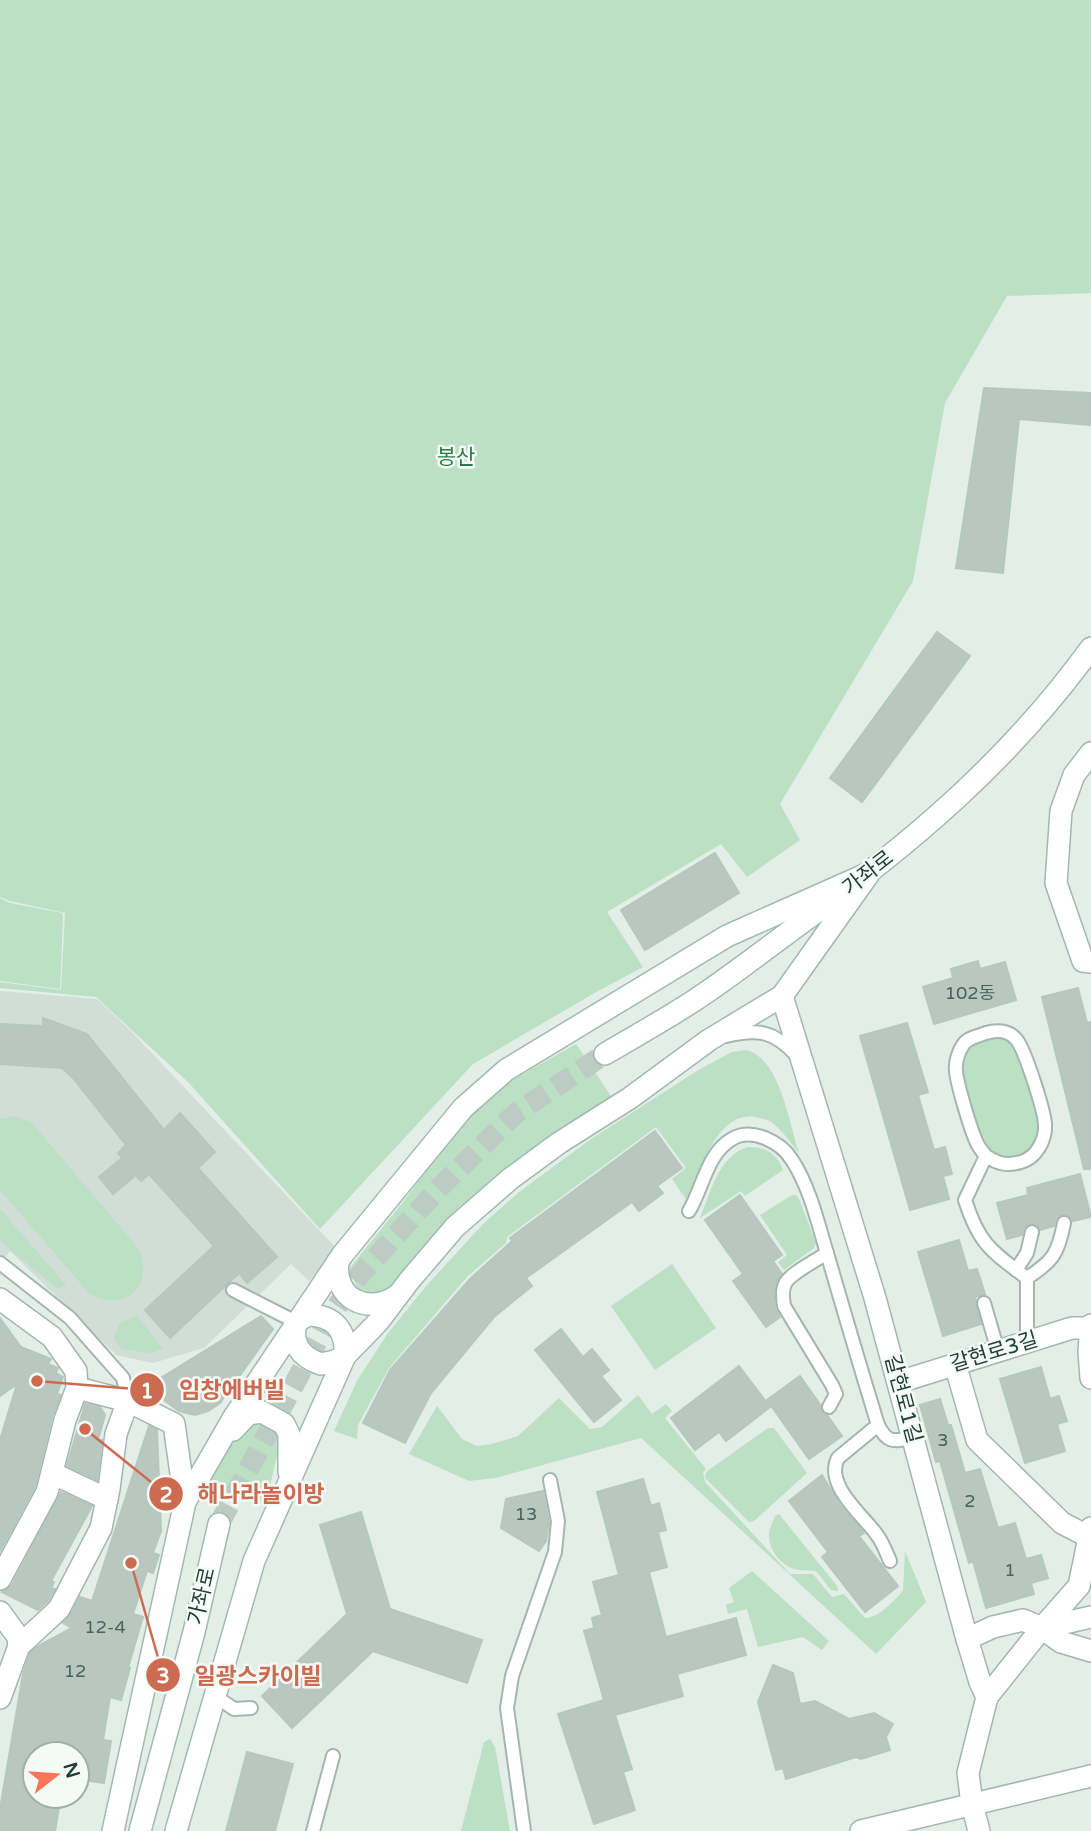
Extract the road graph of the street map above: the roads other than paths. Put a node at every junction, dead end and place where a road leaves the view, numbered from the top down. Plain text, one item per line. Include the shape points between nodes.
1 (1091, 648) edge
2 (1091, 753) edge
3 (869, 873) junction
4 (1091, 962) edge
5 (782, 996) junction
6 (709, 1040) junction
7 (606, 1054) tunnel mouth
8 (802, 1063) junction
9 (986, 1156) junction
10 (689, 1211) dead end
11 (1064, 1223) dead end
12 (1032, 1232) dead end
13 (827, 1253) junction
14 (338, 1261) junction
15 (0, 1263) edge
16 (1016, 1270) junction
17 (1027, 1278) junction
18 (233, 1290) dead end
19 (401, 1292) junction
20 (1, 1301) edge
21 (984, 1303) dead end
22 (296, 1322) junction
23 (1091, 1327) edge
24 (1027, 1342) junction
25 (998, 1351) junction
26 (345, 1356) junction
27 (956, 1364) junction
28 (1091, 1378) edge
29 (77, 1379) junction
30 (899, 1382) junction
31 (128, 1401) junction
32 (829, 1407) dead end
33 (878, 1424) junction
34 (913, 1438) junction
35 (214, 1451) junction
36 (54, 1474) junction
37 (550, 1480) dead end
38 (284, 1495) junction
39 (107, 1499) junction
40 (185, 1502) junction
41 (219, 1524) tunnel mouth
42 (1090, 1532) edge
43 (890, 1561) dead end
44 (0, 1579) edge
45 (0, 1612) edge
46 (1091, 1617) edge
47 (1042, 1628) junction
48 (967, 1639) junction
49 (19, 1646) junction
50 (1091, 1651) edge
51 (217, 1690) junction
52 (987, 1697) junction
53 (0, 1698) edge
54 (251, 1708) dead end
55 (333, 1756) dead end
56 (1091, 1776) edge
57 (972, 1804) junction
58 (113, 1831) edge
59 (140, 1831) edge
60 (176, 1831) edge
61 (313, 1831) edge
62 (524, 1831) edge
63 (861, 1831) edge
64 (979, 1831) edge

1 - 3 main road, 가좌로 via 1005,752 944,812
2 - 4 main road via 1074,775 1061,811 1056,883 1083,961
3 - 5 main road
3 - 7 main road, 가좌로 via 693,1002
3 - 14 main road via 727,936 506,1070 463,1108
5 - 6 main road
5 - 8 main road, 갈현로1길
6 - 8 lane via 759,1031 787,1044
6 - 19 main road via 510,1179 455,1227
8 - 30 main road, 갈현로1길
9 - 9 lane via 997,1164 1025,1161 1036,1153 1044,1132 1024,1050 1006,1032 976,1036 964,1042 958,1056 956,1070 977,1145
9 - 16 lane via 965,1200 985,1245
10 - 13 lane via 717,1152 733,1138 758,1136 791,1158
11 - 17 lane via 1058,1251
12 - 16 lane via 1031,1245
13 - 32 lane via 785,1284 783,1300 836,1394
13 - 33 lane
14 - 19 main road via 341,1288 356,1301 371,1305 387,1302
14 - 22 main road
15 - 31 lane via 70,1318 123,1378
16 - 17 lane
17 - 24 lane
18 - 22 lane
19 - 26 main road
20 - 29 main road via 51,1337
21 - 25 lane
22 - 26 main road via 308,1315 327,1317 339,1330
22 - 26 main road via 293,1335 303,1355 321,1364
22 - 35 main road
23 - 24 main road, 갈현로3길
23 - 28 main road
24 - 25 main road, 갈현로3길
25 - 27 main road, 갈현로3길
26 - 38 main road
27 - 30 main road, 갈현로3길
27 - 42 main road via 977,1440 1062,1523
29 - 31 main road
29 - 36 main road
30 - 34 main road, 갈현로1길
31 - 39 main road via 116,1434
31 - 40 main road via 174,1424
33 - 34 lane via 884,1437 892,1441
33 - 43 lane via 838,1458 835,1474
34 - 48 main road, 갈현로1길
35 - 38 main road via 248,1414 262,1412 274,1417 289,1434 290,1468
35 - 40 main road
36 - 39 main road
36 - 44 main road
37 - 62 lane via 558,1521 555,1552 512,1676 507,1707
38 - 51 main road via 254,1561
39 - 49 main road via 100,1528 59,1609
40 - 58 main road
41 - 59 main road, 가좌로
42 - 47 main road via 1079,1586
45 - 49 main road via 18,1637
46 - 47 main road
47 - 48 main road via 1023,1620 993,1626
47 - 50 main road via 1061,1643
47 - 52 main road
48 - 52 main road, 갈현로1길
49 - 53 main road
51 - 54 lane via 221,1700 234,1709
51 - 60 main road
52 - 57 main road via 968,1773
55 - 61 lane
56 - 57 main road
57 - 63 main road
57 - 64 main road

